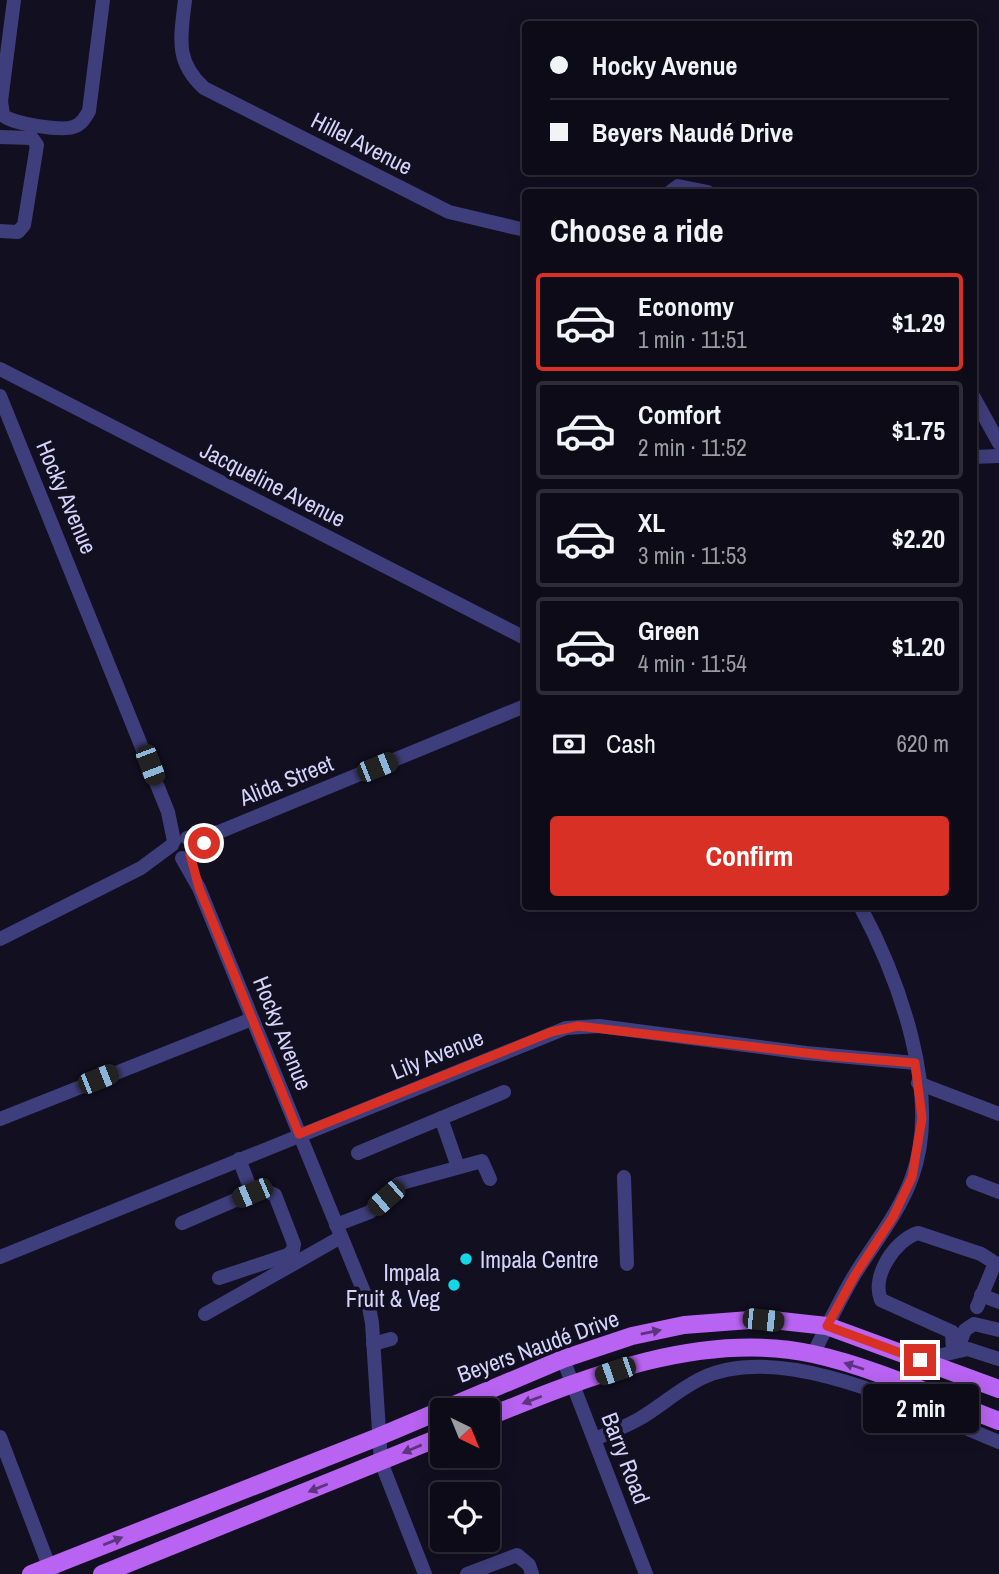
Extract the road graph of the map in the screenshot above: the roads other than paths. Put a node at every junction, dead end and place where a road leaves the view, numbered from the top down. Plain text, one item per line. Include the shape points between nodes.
1 (14, 0) edge
2 (103, 0) edge
3 (185, 0) edge
4 (0, 136) edge
5 (674, 189) edge
6 (693, 189) edge
7 (522, 229) edge
8 (0, 231) edge
9 (0, 369) edge
10 (0, 396) edge
11 (977, 403) edge
12 (999, 443) edge
13 (999, 450) edge
14 (999, 456) edge
15 (977, 457) edge
16 (522, 636) edge
17 (522, 707) edge
18 (182, 848) junction
19 (862, 910) edge
20 (0, 939) edge
21 (252, 1019) junction
22 (915, 1063) junction
23 (918, 1083) junction
24 (504, 1092) dead end
25 (999, 1114) edge
26 (441, 1118) junction
27 (0, 1119) edge
28 (299, 1134) junction
29 (358, 1153) dead end
30 (239, 1158) junction
31 (458, 1167) junction
32 (624, 1177) dead end
33 (490, 1179) dead end
34 (973, 1182) dead end
35 (999, 1192) edge
36 (252, 1193) junction
37 (182, 1223) dead end
38 (339, 1231) junction
39 (0, 1257) edge
40 (627, 1264) dead end
41 (838, 1270) dead end
42 (996, 1271) edge
43 (855, 1275) junction
44 (219, 1278) dead end
45 (999, 1302) edge
46 (205, 1314) dead end
47 (827, 1326) junction
48 (999, 1330) edge
49 (391, 1339) dead end
50 (373, 1345) junction
51 (955, 1350) junction
52 (813, 1354) junction
53 (563, 1359) junction
54 (999, 1359) edge
55 (920, 1360) junction
56 (573, 1385) junction
57 (999, 1389) edge
58 (500, 1412) edge
59 (999, 1422) edge
60 (0, 1437) edge
61 (378, 1437) junction
62 (595, 1439) junction
63 (430, 1441) edge
64 (999, 1442) edge
65 (381, 1462) junction
66 (51, 1570) edge
67 (31, 1574) edge
68 (102, 1574) edge
69 (425, 1574) edge
70 (467, 1574) edge
71 (533, 1574) edge
72 (646, 1574) edge

1 - 2 street via 3,115 13,122 65,128 79,124 89,111
3 - 7 street, Hillel Avenue via 181,42 188,73 211,92 437,207
4 - 8 street via 32,138 37,145 24,225 18,232
5 - 6 street
9 - 16 street, Jacqueline Avenue
10 - 18 street, Hocky Avenue
11 - 12 street
13 - 14 street
14 - 15 street
17 - 18 street, Alida Street
18 - 20 street, Alida Street
18 - 21 street, Hocky Avenue
19 - 22 street via 895,981
21 - 27 street
21 - 28 street, Hocky Avenue
22 - 23 street
22 - 28 street, Lily Avenue via 578,1026 551,1032
23 - 25 street
23 - 43 street via 921,1137 912,1177 893,1217
24 - 26 street
26 - 29 street
26 - 31 street
28 - 30 street, Lily Avenue
28 - 38 street, Hocky Avenue
30 - 36 street
30 - 39 street, Lily Avenue
31 - 33 street via 484,1162
31 - 38 street via 398,1184 370,1212
32 - 40 street
34 - 35 street
36 - 37 street
36 - 44 street via 261,1189 275,1195 293,1250
38 - 46 street
38 - 50 street, Hocky Avenue via 371,1312
41 - 43 street
42 - 45 street via 979,1301
42 - 51 street via 991,1259 918,1233 892,1253 880,1273 881,1300 952,1332
43 - 47 street
47 - 52 street
53 -> 47 main road, Beyers Naudé Drive via 684,1325 763,1320
47 - 55 main road, Beyers Naudé Drive
48 - 51 street via 974,1324 965,1330
49 - 50 street
50 - 61 street, Hocky Avenue
51 - 54 street via 978,1351
51 - 55 street
52 - 56 main road via 743,1348 701,1351 636,1364
59 -> 52 main road
53 - 56 street, Barry Road
53 - 61 main road, Beyers Naudé Drive
55 - 57 main road, Beyers Naudé Drive
56 -> 58 main road
56 - 62 street, Barry Road
60 - 66 street
61 - 65 street, Hocky Avenue
66 -> 61 main road, Beyers Naudé Drive
62 - 64 street via 639,1419 702,1378 768,1367 842,1380
62 - 72 street, Barry Road
63 -> 65 main road
65 -> 68 main road
65 - 69 street, Hocky Avenue
66 - 67 main road, Beyers Naudé Drive
70 - 71 street via 517,1555

